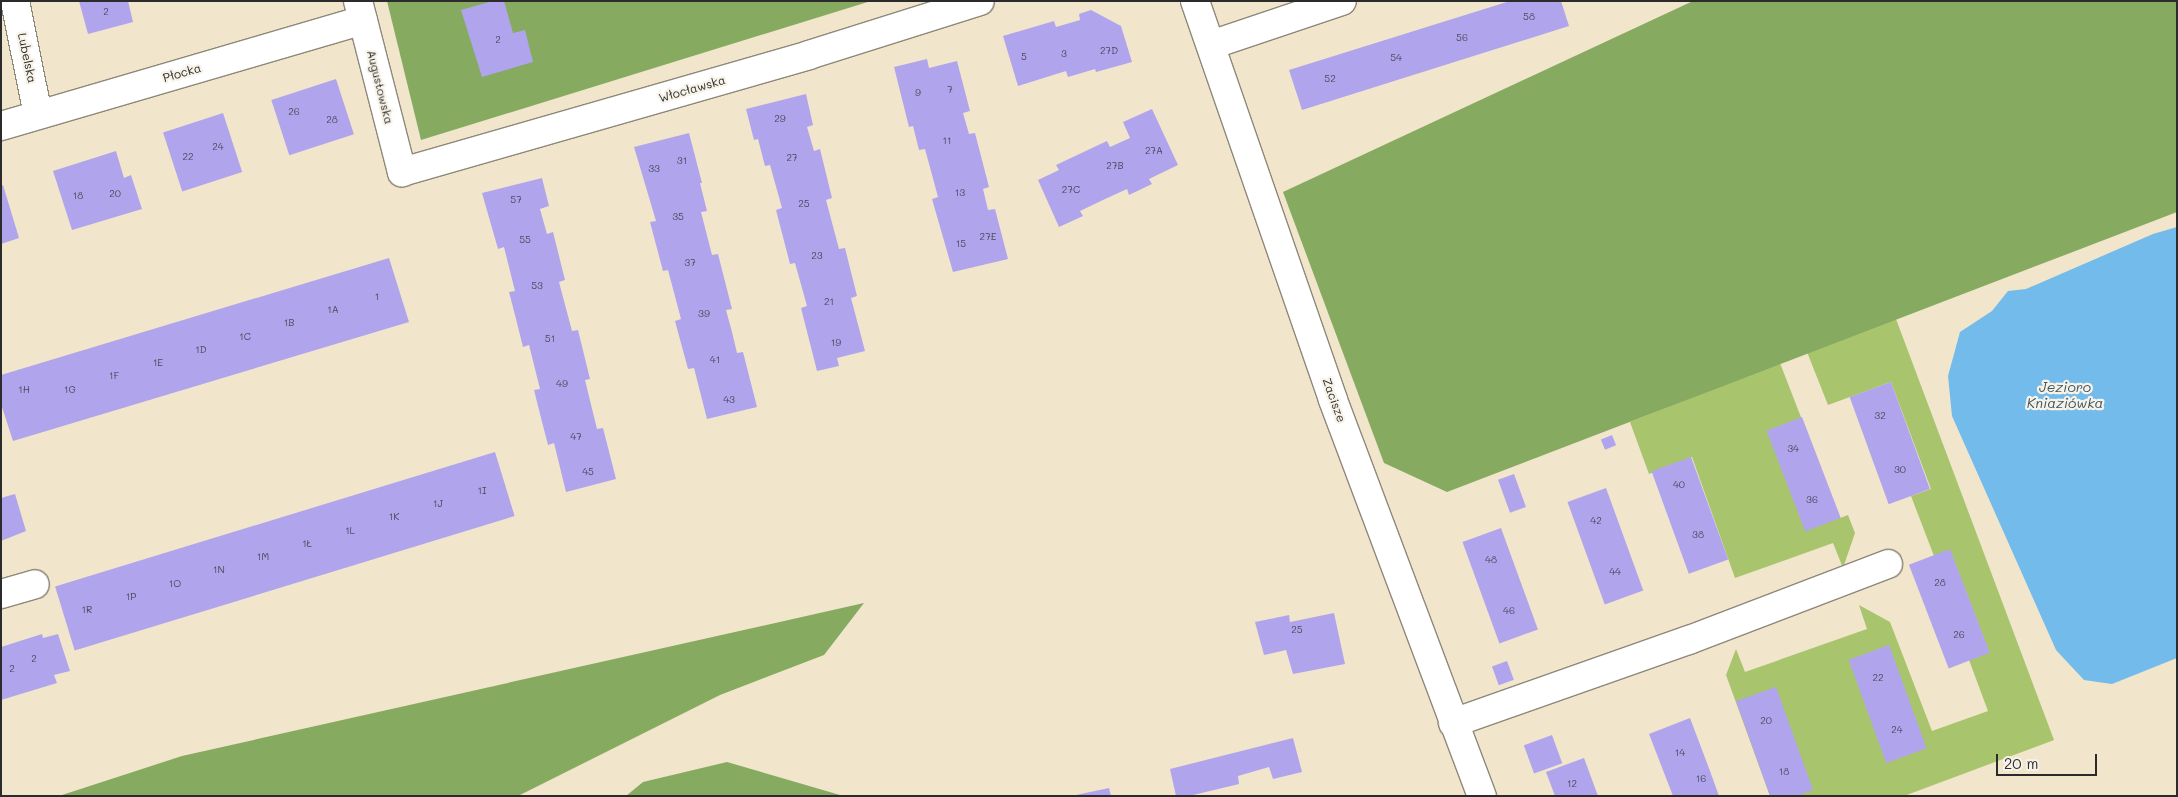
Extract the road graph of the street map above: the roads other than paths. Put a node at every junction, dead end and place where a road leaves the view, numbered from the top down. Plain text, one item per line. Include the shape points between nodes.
1 (15, 1) edge
2 (980, 1) edge
3 (1195, 1) edge
4 (1342, 1) edge
5 (360, 11) edge
6 (1211, 45) junction
7 (38, 115) junction
8 (1, 126) edge
9 (402, 172) joint
10 (1888, 564) dead end
11 (35, 584) dead end
12 (1, 594) edge
13 (1453, 723) junction
14 (1482, 796) edge

1 - 7 street, Lubelska
2 - 9 street, Włocławska via 809,55
3 - 6 street, Zacisze
4 - 6 street
5 - 7 street, Płocka
5 - 9 street, Augustowska
6 - 13 street, Zacisze via 1333,400
7 - 8 street, Płocka
10 - 13 street via 1689,640
11 - 12 street
13 - 14 street, Zacisze

